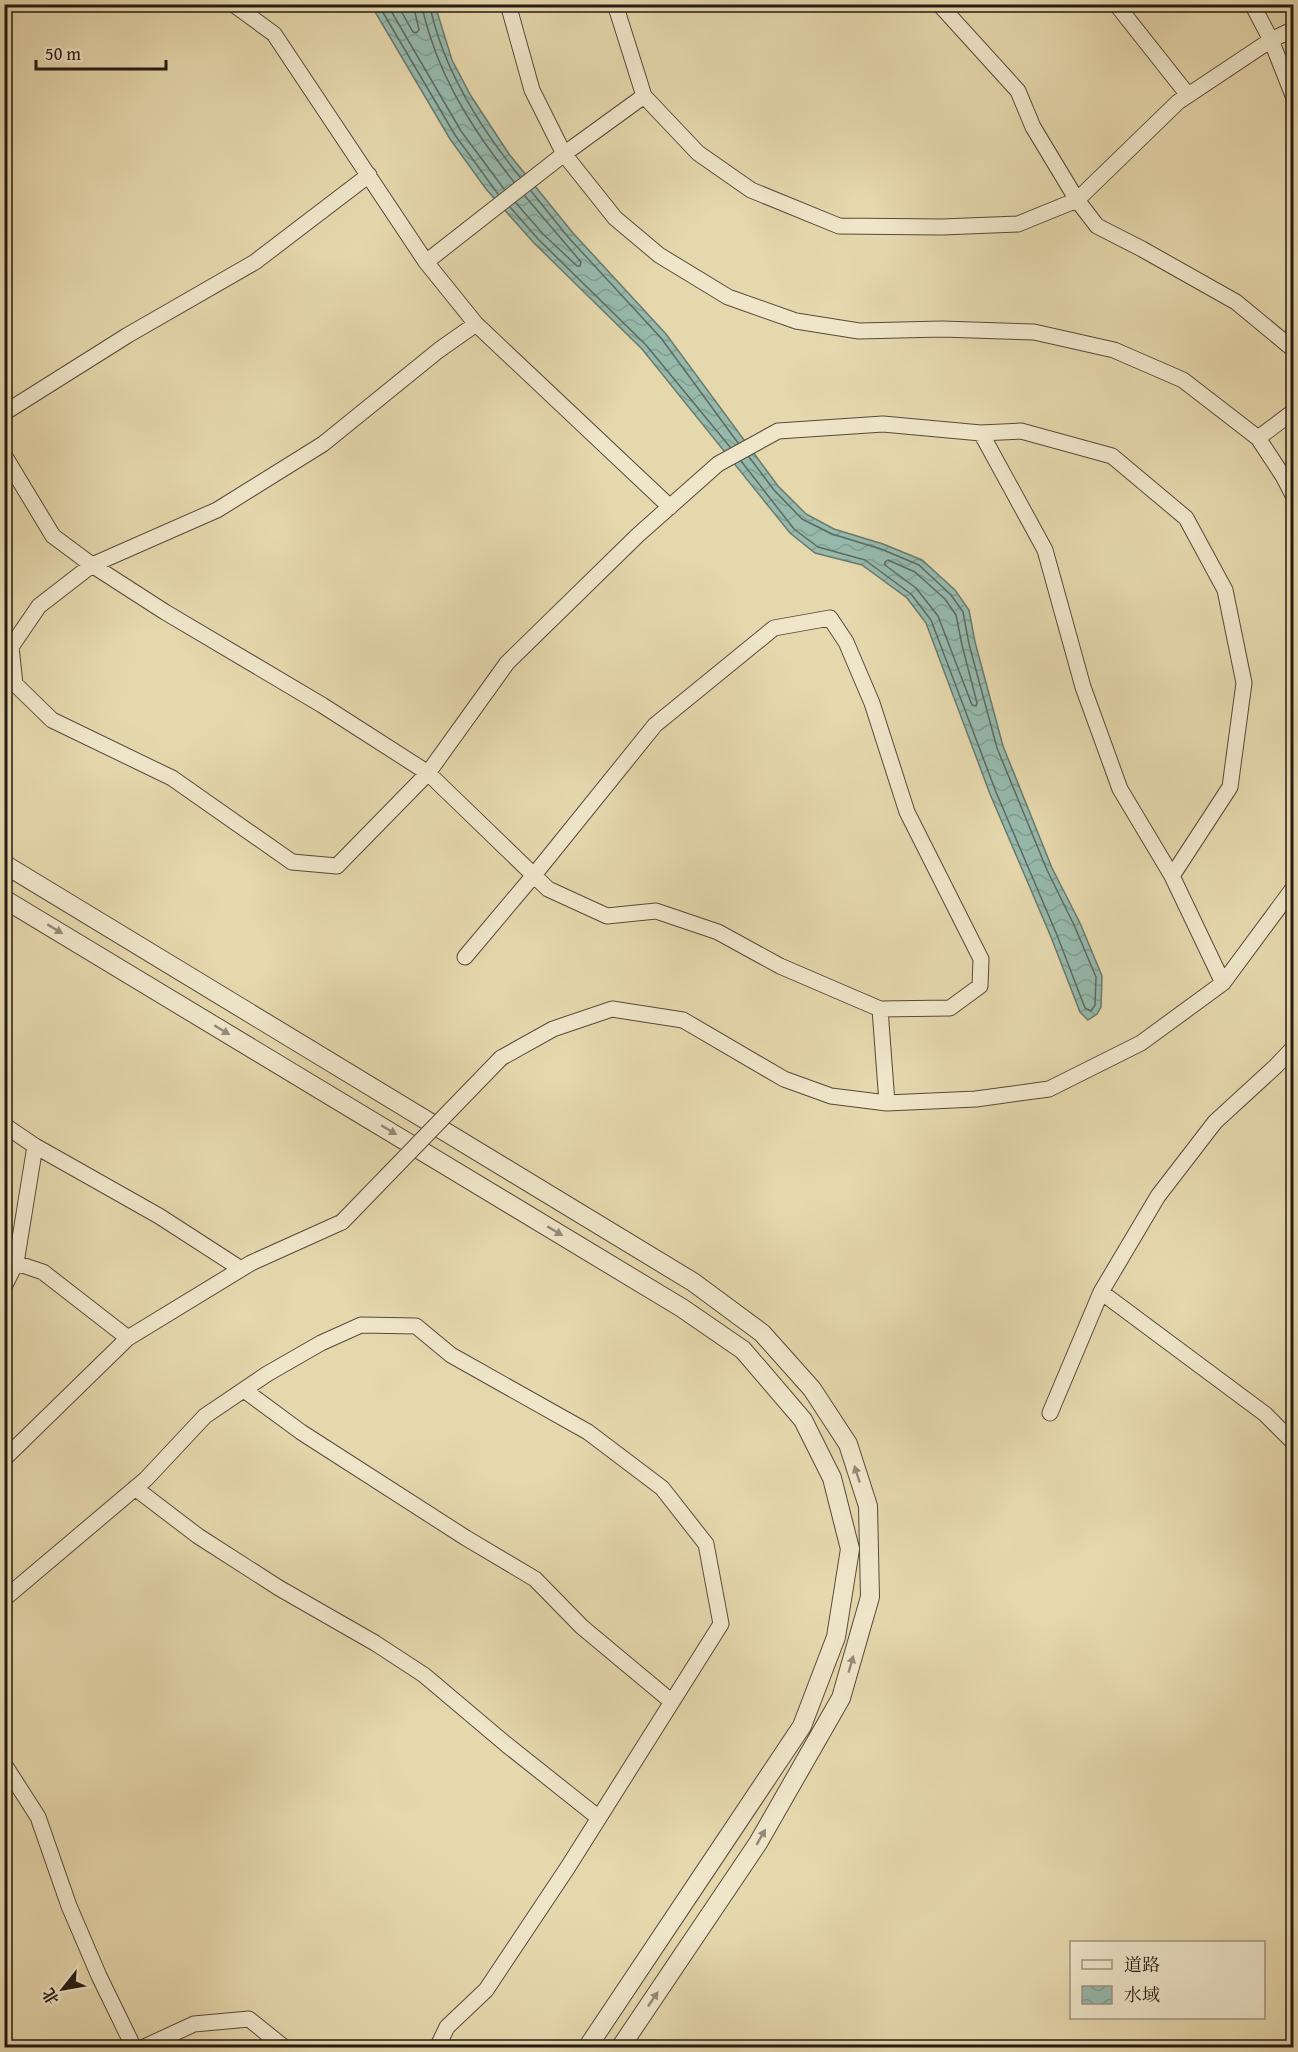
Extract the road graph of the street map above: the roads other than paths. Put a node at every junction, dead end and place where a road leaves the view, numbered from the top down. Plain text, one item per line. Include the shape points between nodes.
1 (233, 4) edge
2 (508, 4) edge
3 (615, 4) edge
4 (939, 4) edge
5 (1116, 4) edge
6 (1252, 4) edge
7 (1293, 29) edge
8 (1271, 40) junction
9 (1188, 95) junction
10 (644, 96) junction
11 (1293, 98) edge
12 (564, 154) junction
13 (369, 175) junction
14 (1077, 200) junction
15 (426, 262) junction
16 (476, 324) junction
17 (1293, 350) edge
18 (1293, 411) edge
19 (4, 412) edge
20 (981, 433) junction
21 (1257, 438) junction
22 (4, 454) edge
23 (1293, 497) edge
24 (670, 507) junction
25 (92, 565) junction
26 (428, 773) junction
27 (4, 864) edge
28 (534, 875) junction
29 (1172, 876) junction
30 (1293, 887) edge
31 (4, 899) edge
32 (465, 957) dead end
33 (1223, 983) junction
34 (880, 1009) junction
35 (1293, 1047) edge
36 (887, 1103) junction
37 (4, 1125) edge
38 (34, 1146) junction
39 (16, 1263) junction
40 (241, 1269) junction
41 (4, 1287) edge
42 (1101, 1292) junction
43 (128, 1338) junction
44 (244, 1390) junction
45 (1050, 1413) dead end
46 (1293, 1443) edge
47 (4, 1459) edge
48 (135, 1488) junction
49 (4, 1599) edge
50 (672, 1702) junction
51 (4, 1764) edge
52 (599, 1818) junction
53 (134, 2048) edge
54 (142, 2048) edge
55 (285, 2048) edge
56 (437, 2048) edge
57 (587, 2048) edge
58 (620, 2048) edge

1 - 13 street via 274,34
2 - 12 street via 532,90
3 - 10 street
4 - 14 street via 1018,91 1033,127
5 - 9 street
6 - 8 street
7 - 8 street
8 - 9 street
8 - 11 street
9 - 14 street
10 - 12 street
10 - 14 street via 698,153 751,190 838,226 1018,224
12 - 15 street
12 - 21 street via 615,218 659,255 728,297 796,321 859,331 1034,332 1114,350 1183,380
13 - 15 street
13 - 19 street via 255,262
14 - 17 street via 1096,226 1236,302
15 - 16 street
16 - 24 street
16 - 25 street via 323,444 217,510
18 - 21 street
20 - 24 street via 883,424 778,431 718,464
20 - 29 street via 1045,550 1083,687 1120,789
20 - 29 street via 1021,431 1112,456 1186,518 1226,590 1244,682 1230,787
21 - 23 street
22 - 25 street via 53,536
24 - 26 street via 507,663
25 - 26 street
25 - 26 street via 39,606 11,647 15,684 52,720 172,778 292,862 338,866
26 - 28 street
58 -> 27 street via 758,1843 841,1698 870,1597 868,1506 848,1444 812,1389 762,1333 693,1282
28 - 32 street
28 - 34 street via 548,889 607,916 656,911 718,932 780,966
28 - 34 street via 655,725 774,628 830,618 846,642 872,704 907,812 981,960 980,986 950,1008
29 - 33 street
30 - 33 street
31 -> 57 street via 682,1308 743,1350 803,1420 832,1478 850,1549 836,1637 802,1726
33 - 36 street via 1141,1043 1049,1089 976,1099
34 - 36 street
35 - 42 street via 1215,1122 1158,1196
36 - 40 street, bridge via 831,1096 784,1079 683,1020 612,1010 553,1029 501,1058 342,1222
37 - 38 street
38 - 39 street
38 - 40 street via 159,1216
39 - 41 street
39 - 43 street via 43,1272
40 - 43 street
42 - 45 street
42 - 46 street via 1265,1414
43 - 47 street
44 - 48 street via 205,1416
44 - 50 street via 301,1432 535,1579 582,1626
44 - 50 street via 321,1343 361,1325 416,1326 451,1355 588,1432 662,1488 706,1544 720,1624
48 - 49 street
48 - 52 street via 198,1536 424,1675
50 - 52 street
51 - 53 street via 38,1817 69,1906
52 - 56 street via 486,1990 447,2027
54 - 55 street via 194,2024 249,2019

